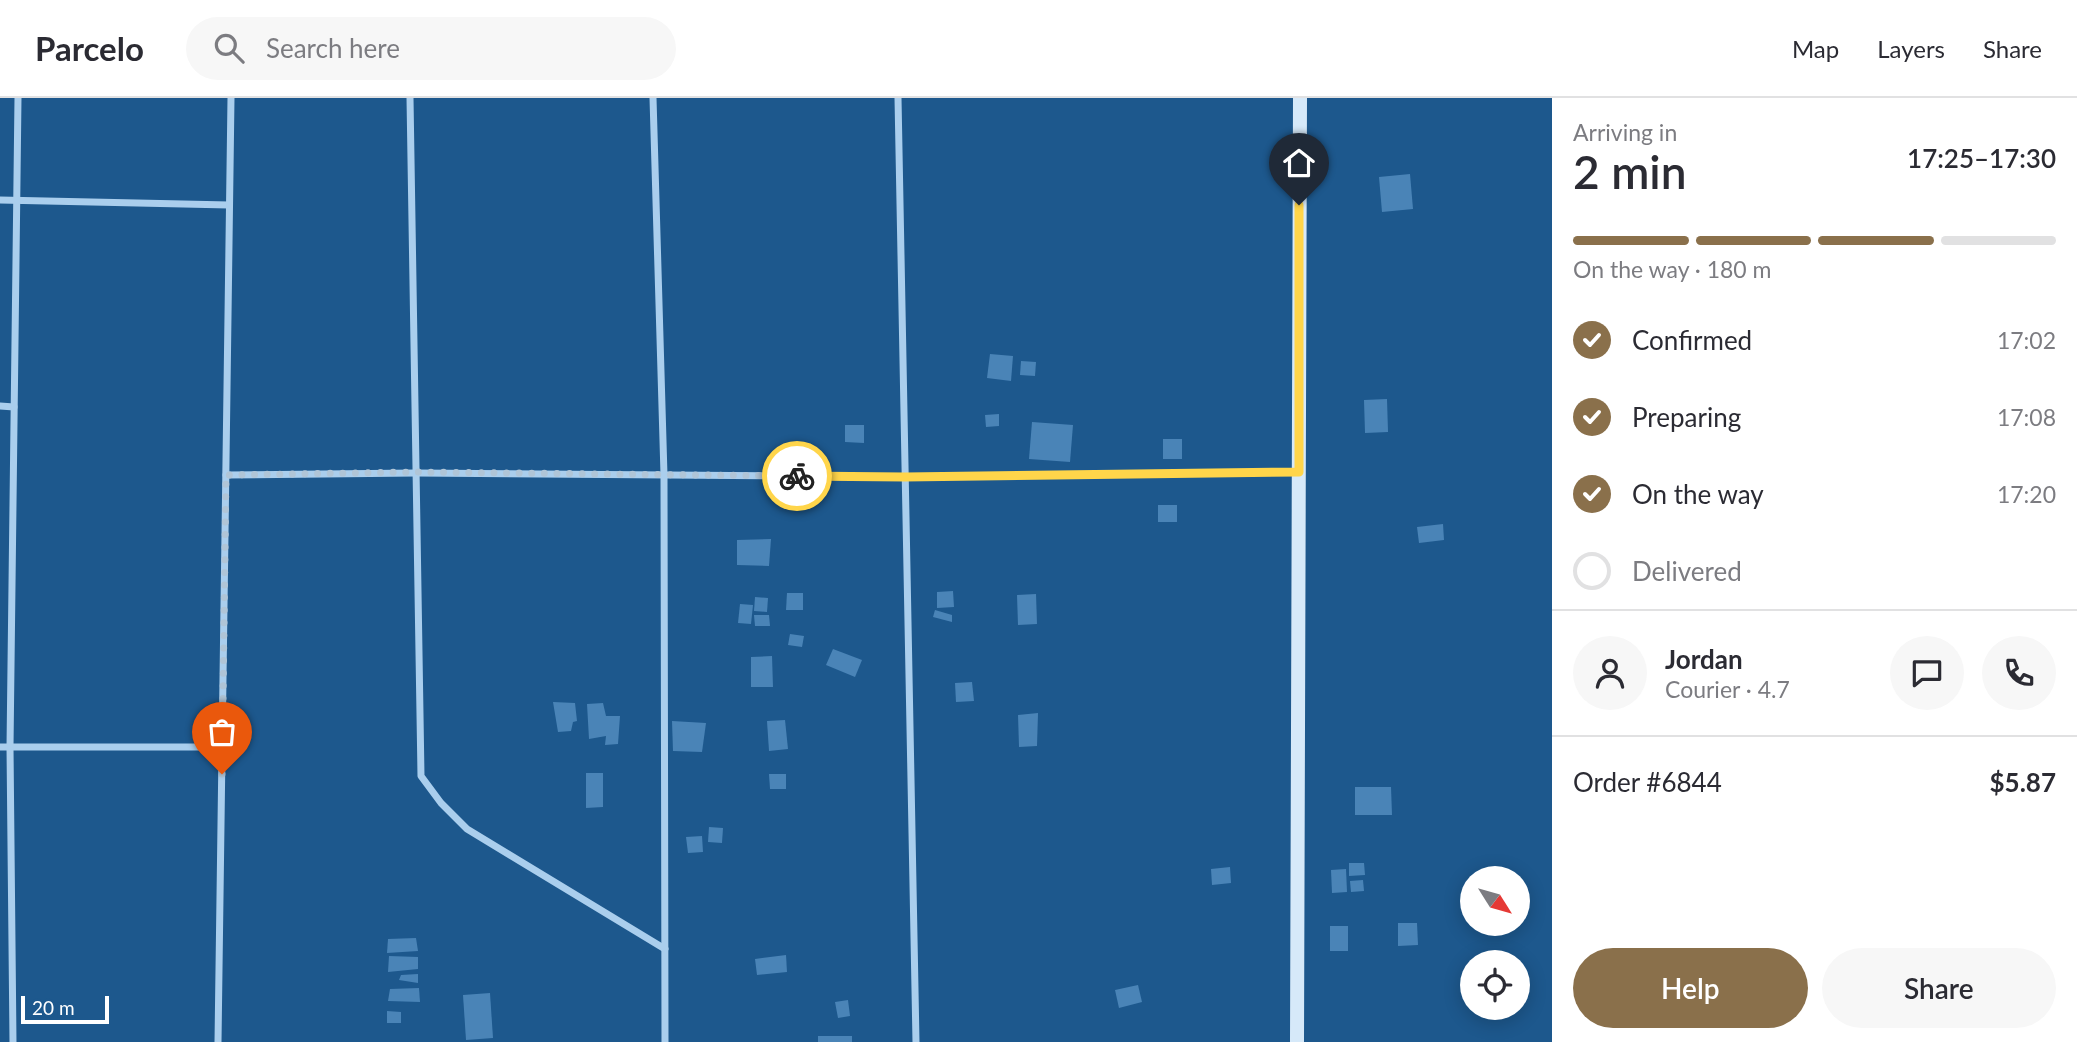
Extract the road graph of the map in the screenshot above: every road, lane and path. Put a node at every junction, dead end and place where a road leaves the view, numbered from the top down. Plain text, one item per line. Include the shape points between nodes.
1 (18, 98) edge
2 (231, 98) edge
3 (410, 98) edge
4 (653, 98) edge
5 (898, 98) edge
6 (1300, 98) edge
7 (0, 200) edge
8 (17, 200) junction
9 (229, 205) junction
10 (0, 406) edge
11 (14, 407) junction
12 (415, 472) junction
13 (1299, 472) junction
14 (226, 475) junction
15 (664, 475) junction
16 (905, 477) junction
17 (0, 747) edge
18 (10, 747) junction
19 (222, 747) junction
20 (665, 949) junction
21 (13, 1042) edge
22 (218, 1042) edge
23 (665, 1042) edge
24 (916, 1042) edge
25 (1297, 1042) edge

1 - 8 street
2 - 9 street
3 - 12 street
4 - 15 street
5 - 16 street
6 - 13 street
7 - 8 street
8 - 9 street
8 - 11 street
9 - 14 street
10 - 11 street
11 - 18 street
12 - 14 street
12 - 15 street
12 - 20 street via 421,776 467,829
13 - 16 street
13 - 25 street
14 - 19 street
15 - 16 street
15 - 20 street
16 - 24 street
17 - 18 street
18 - 19 street
18 - 21 street
19 - 22 street
20 - 23 street

